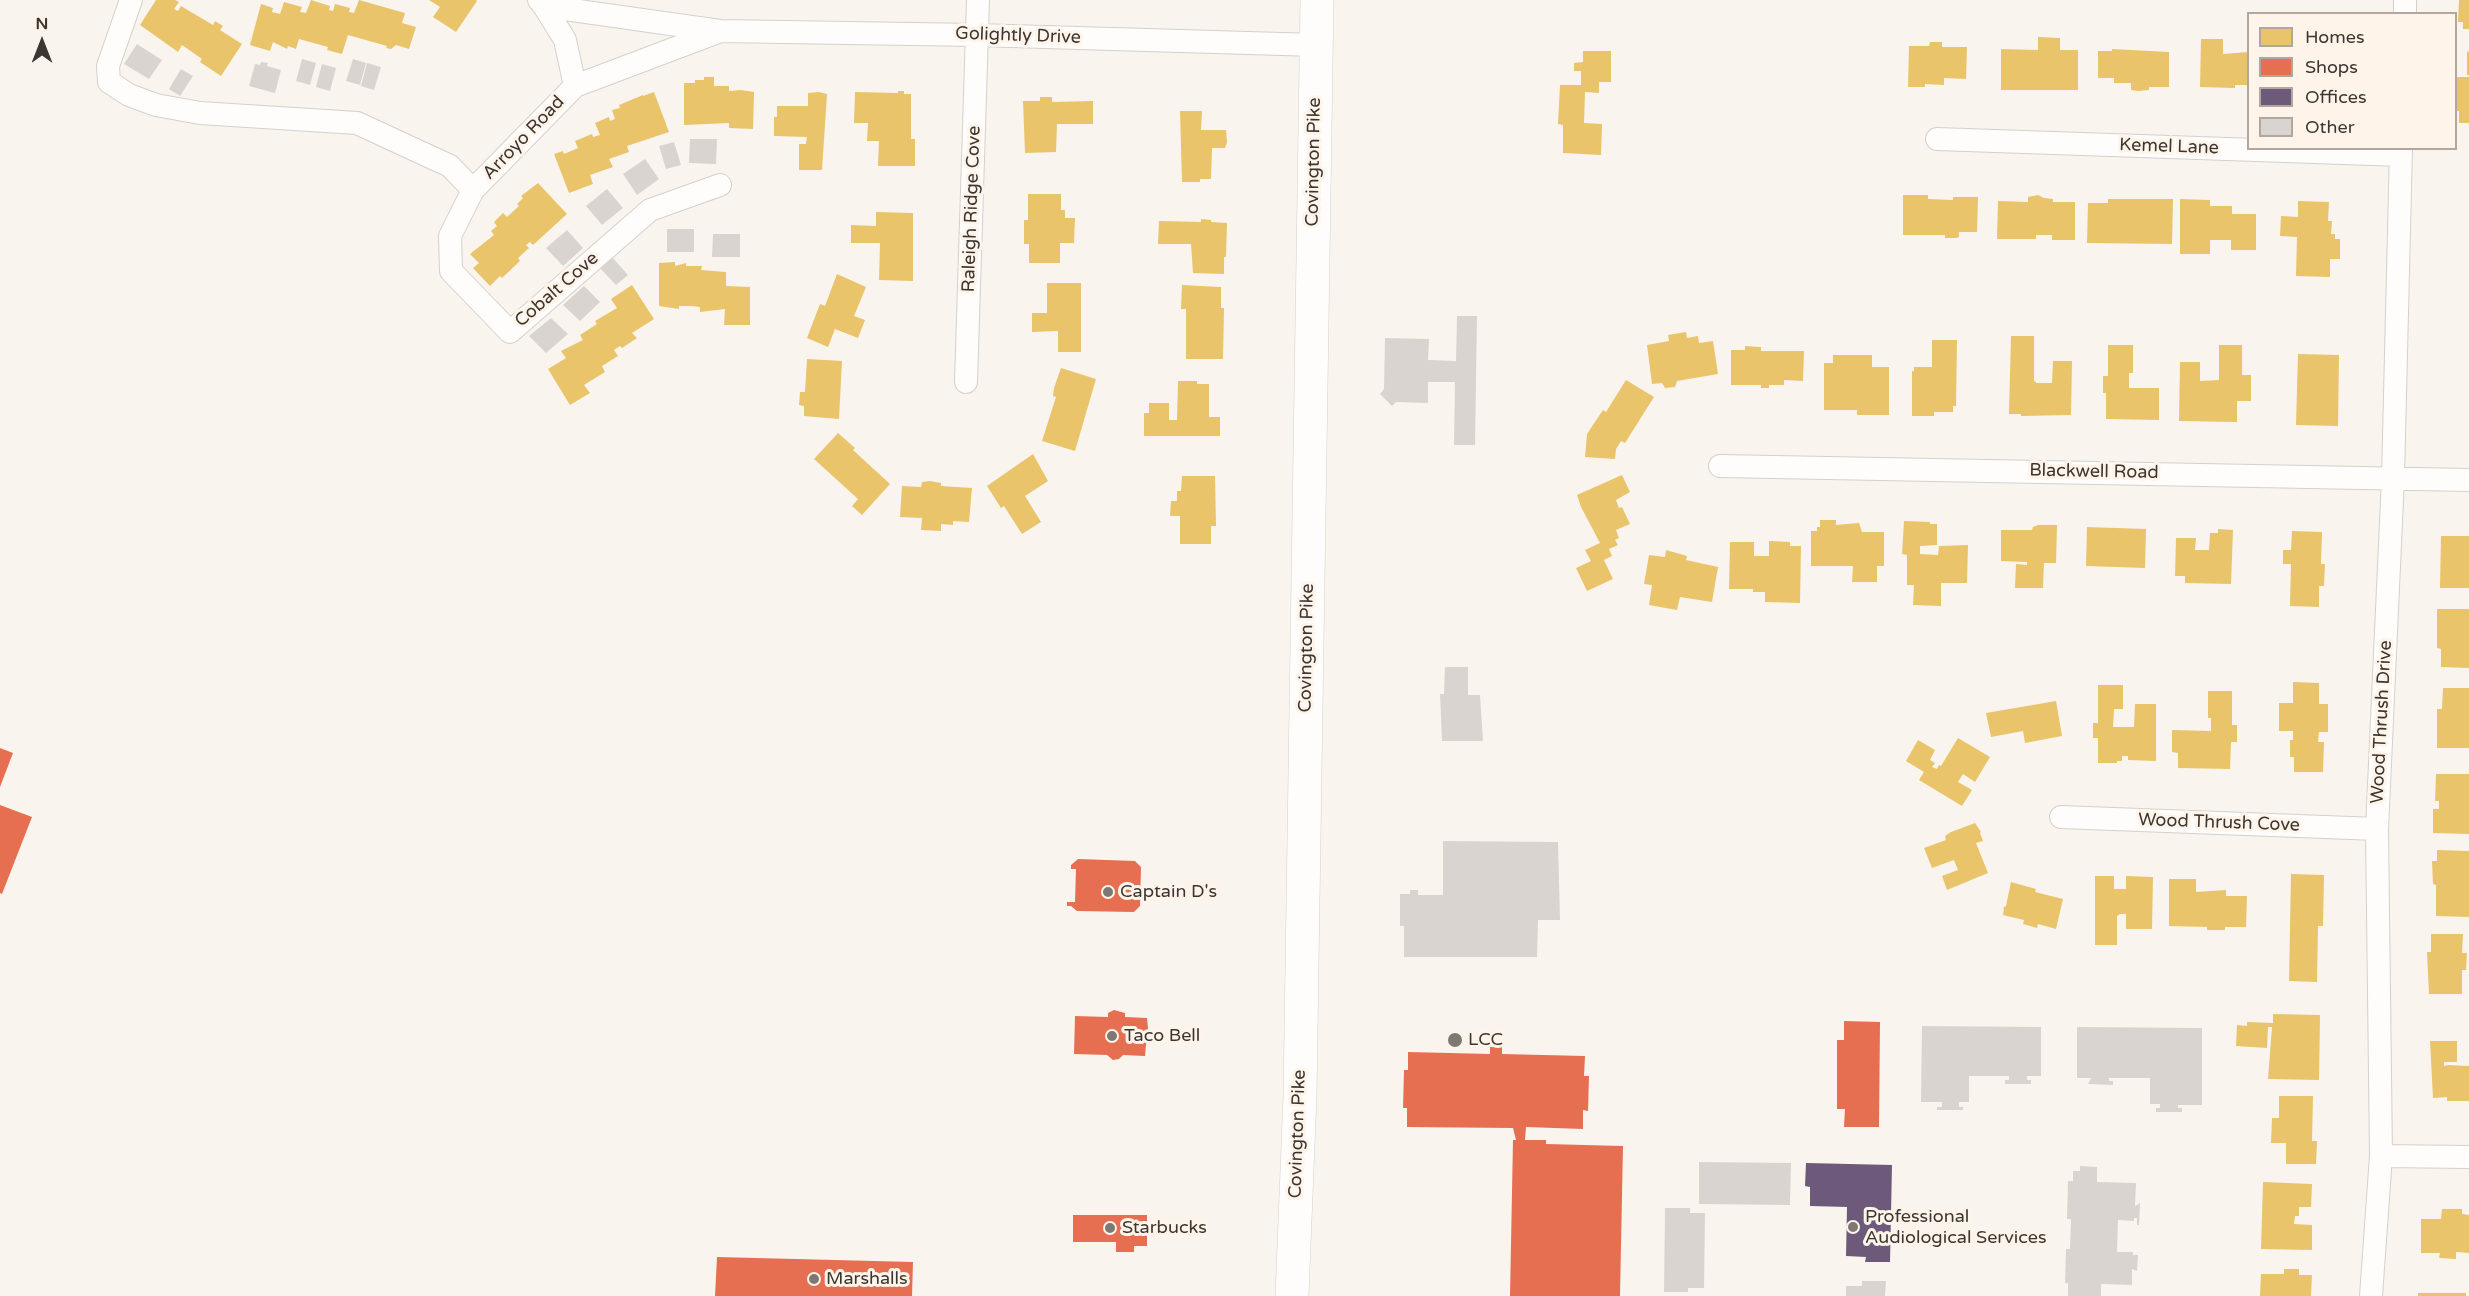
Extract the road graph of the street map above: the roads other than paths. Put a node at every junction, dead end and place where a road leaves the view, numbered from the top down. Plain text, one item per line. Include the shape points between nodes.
1 (131, 0) edge
2 (978, 0) edge
3 (1317, 0) edge
4 (541, 3) edge
5 (720, 31) junction
6 (977, 35) junction
7 (1316, 45) junction
8 (575, 86) junction
9 (1937, 139) dead end
10 (2247, 148) edge
11 (2330, 150) edge
12 (2401, 152) edge
13 (720, 185) dead end
14 (473, 190) junction
15 (966, 382) dead end
16 (1720, 466) dead end
17 (2393, 478) junction
18 (2469, 480) edge
19 (2061, 817) dead end
20 (2377, 829) junction
21 (2381, 1156) junction
22 (2469, 1158) edge
23 (1293, 1296) edge
24 (2371, 1296) edge

1 - 14 street, Arroyo Road via 108,66 109,82 129,95 156,105 200,112 357,123 450,166
2 - 6 street, Raleigh Ridge Cove
3 - 7 main road, Covington Pike
4 - 5 street
4 - 8 street via 565,40
5 - 6 street, Golightly Drive
5 - 8 street, Arroyo Road
6 - 7 street, Golightly Drive
6 - 15 street, Raleigh Ridge Cove
7 - 23 main road, Covington Pike via 1301,1047
8 - 14 street, Arroyo Road
9 - 10 street, Kemel Lane
11 - 12 street, Kemel Lane
12 - 17 street, Wood Thrush Drive
13 - 14 street, Cobalt Cove via 650,210 510,332 451,271 450,236
16 - 17 street, Blackwell Road
17 - 18 street, Blackwell Road
17 - 20 street, Wood Thrush Drive
19 - 20 street, Wood Thrush Cove
20 - 21 street, Wood Thrush Drive
21 - 22 street
21 - 24 street, Wood Thrush Drive

